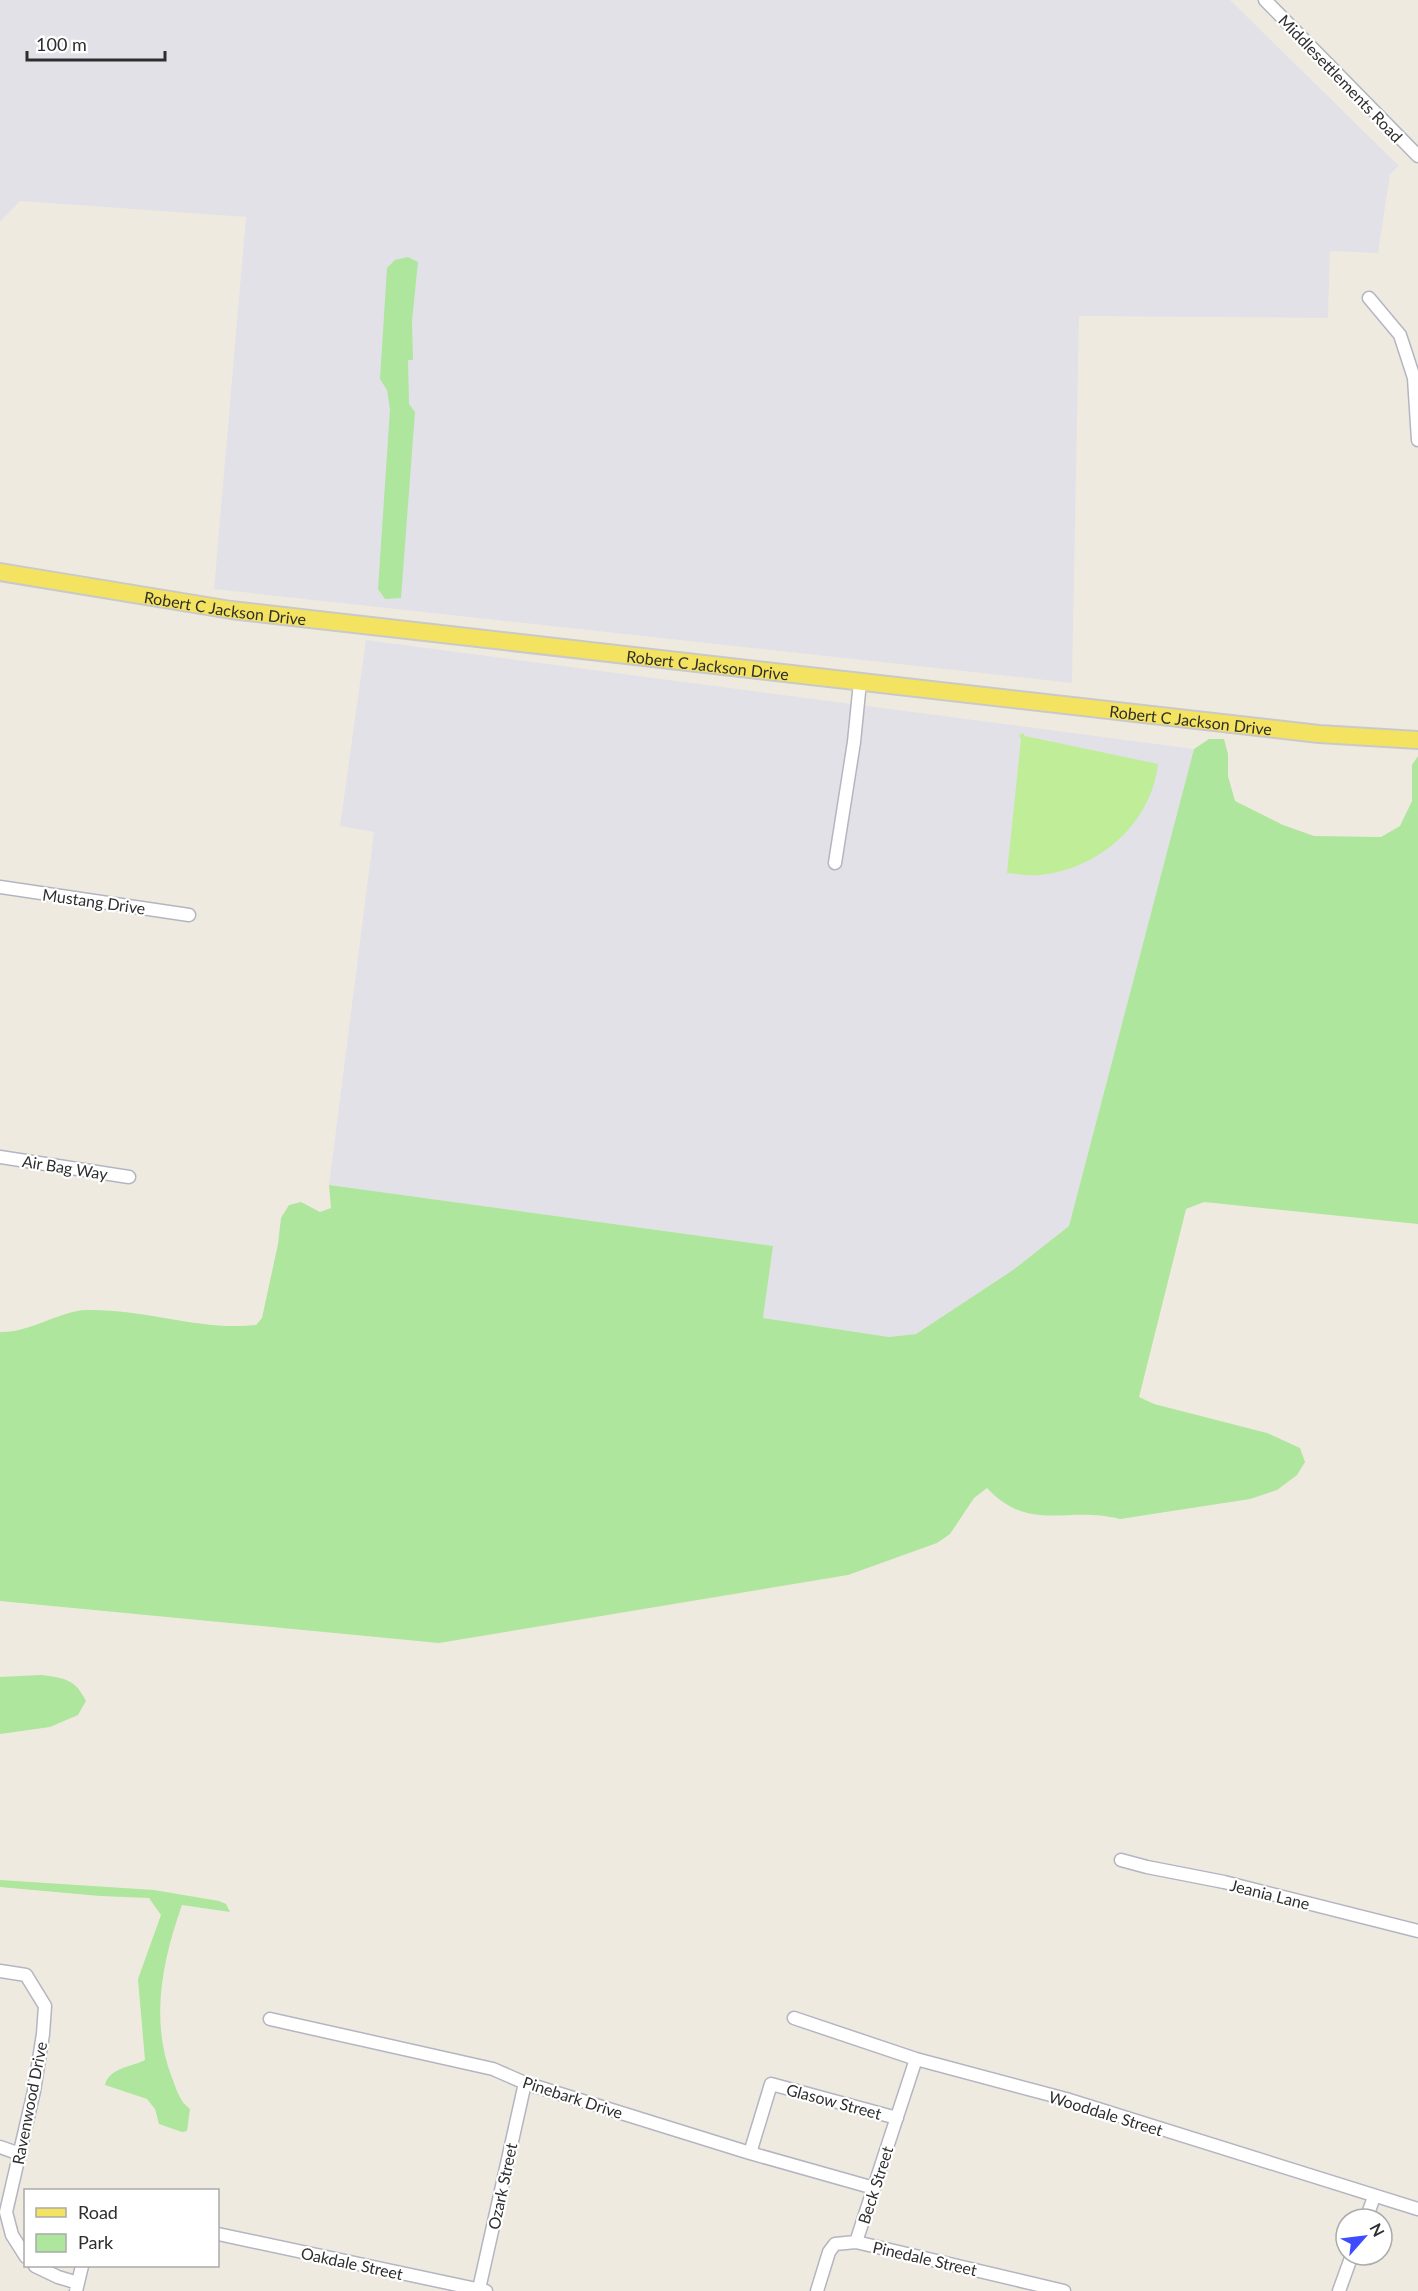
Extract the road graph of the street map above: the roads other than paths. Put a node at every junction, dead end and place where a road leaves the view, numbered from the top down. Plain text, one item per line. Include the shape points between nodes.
1 (1265, 0) edge
2 (1418, 156) edge
3 (1369, 298) dead end
4 (1418, 440) edge
5 (0, 572) edge
6 (860, 682) junction
7 (1418, 740) edge
8 (835, 863) dead end
9 (0, 887) edge
10 (189, 915) dead end
11 (0, 1157) edge
12 (129, 1178) dead end
13 (1121, 1860) dead end
14 (1418, 1931) edge
15 (0, 1971) edge
16 (794, 2018) dead end
17 (270, 2019) dead end
18 (916, 2059) junction
19 (525, 2083) junction
20 (897, 2118) junction
21 (0, 2146) edge
22 (750, 2153) junction
23 (20, 2154) junction
24 (874, 2188) junction
25 (1374, 2197) junction
26 (1370, 2207) edge
27 (1418, 2209) edge
28 (219, 2234) edge
29 (856, 2242) junction
30 (24, 2254) edge
31 (39, 2267) edge
32 (82, 2267) edge
33 (1348, 2267) edge
34 (77, 2287) edge
35 (483, 2290) edge
36 (817, 2291) edge
37 (1064, 2291) edge
38 (1339, 2291) edge

1 - 2 street, Middlesettlements Road
3 - 4 street via 1400,335 1414,378
5 - 6 main road, Robert C Jackson Drive via 231,610
6 - 7 main road, Robert C Jackson Drive via 1319,734
6 - 8 street
9 - 10 street, Mustang Drive
11 - 12 street, Air Bag Way
13 - 14 street, Jeania Lane
15 - 23 street, Ravenwood Drive via 26,1975 45,2006 34,2091
16 - 18 street, Wooddale Street
17 - 19 street, Pinebark Drive via 493,2069
18 - 20 street, Beck Street
18 - 25 street, Wooddale Street via 1066,2100
19 - 22 street, Pinebark Drive
19 - 35 street, Ozark Street
20 - 22 street, Glasow Street via 771,2084
20 - 24 street, Beck Street
21 - 23 street
22 - 24 street, Pinebark Drive
23 - 30 street, Ravenwood Drive via 6,2212 12,2235
24 - 29 street, Beck Street
25 - 26 street
25 - 27 street, Wooddale Street
28 - 35 street, Oakdale Street
29 - 36 street, Pinedale Street via 835,2244 828,2252
29 - 37 street, Pinedale Street
31 - 34 street
32 - 34 street
33 - 38 street

